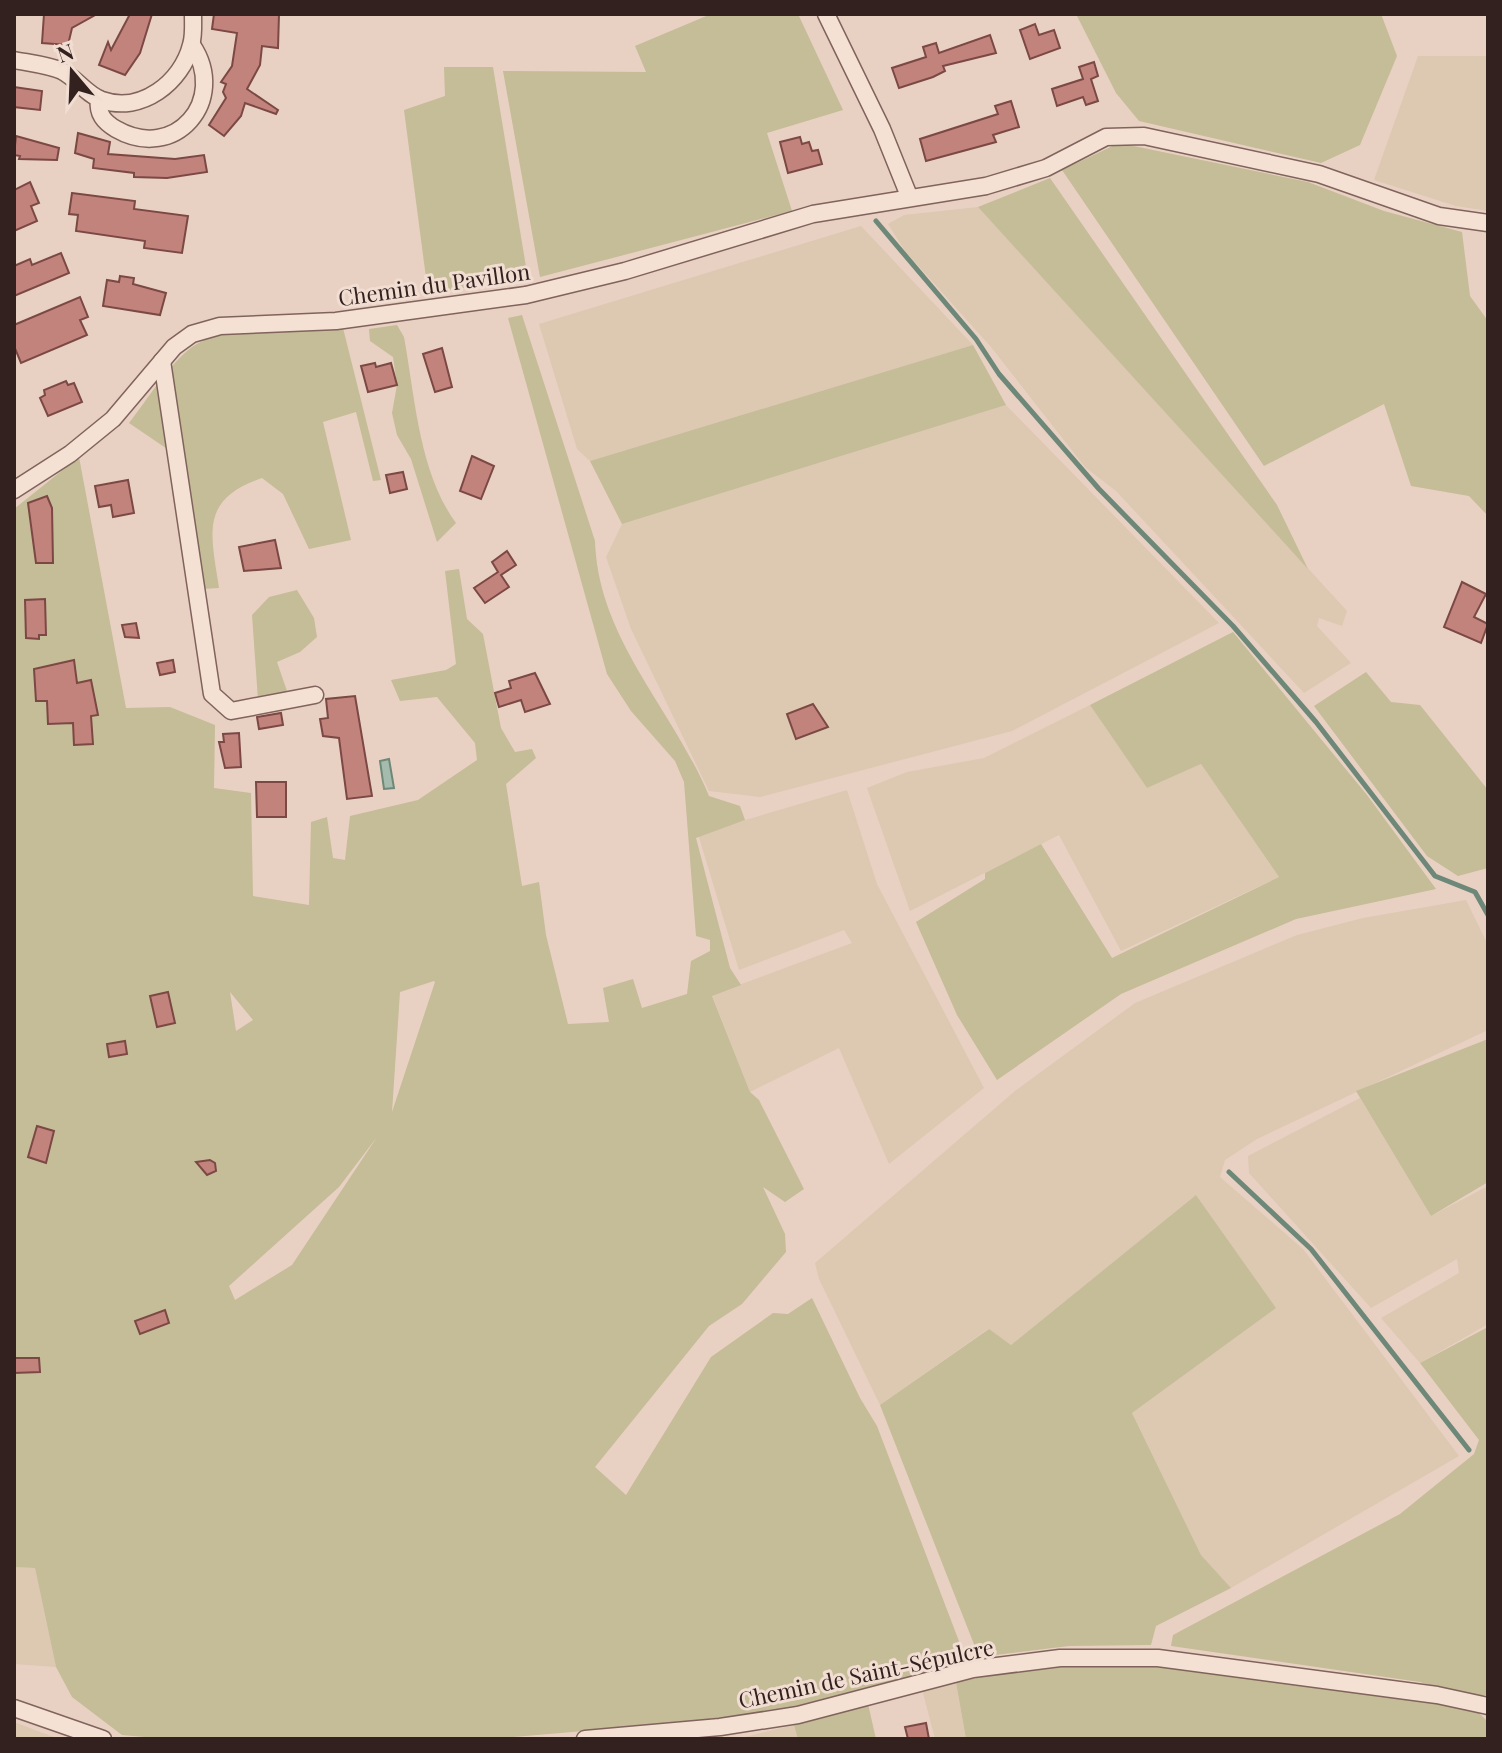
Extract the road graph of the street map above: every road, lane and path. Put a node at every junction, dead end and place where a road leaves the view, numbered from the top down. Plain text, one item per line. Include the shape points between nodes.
1 (193, 14) edge
2 (826, 14) edge
3 (192, 45) junction
4 (14, 60) edge
5 (99, 99) junction
6 (909, 196) junction
7 (1488, 223) edge
8 (162, 361) junction
9 (14, 490) edge
10 (315, 695) dead end
11 (1488, 1706) edge
12 (16, 1709) edge
13 (103, 1739) edge
14 (585, 1739) edge

1 - 3 street
2 - 6 street
3 - 5 street via 163,89 126,103
3 - 5 street via 204,73 204,96 186,126 150,140 138,139 106,123
4 - 5 street via 60,70
6 - 7 street, Chemin du Pavillon via 986,186 1046,168 1088,144 1125,135 1319,174 1439,216
6 - 8 street, Chemin du Pavillon via 813,214 526,295 336,321 220,326 192,334
8 - 9 street, Chemin du Pavillon via 113,419
8 - 10 street via 212,694 231,711
11 - 14 street, Chemin de Saint-Sépulcre via 1158,1658 1060,1658 973,1669 798,1715
12 - 13 street

